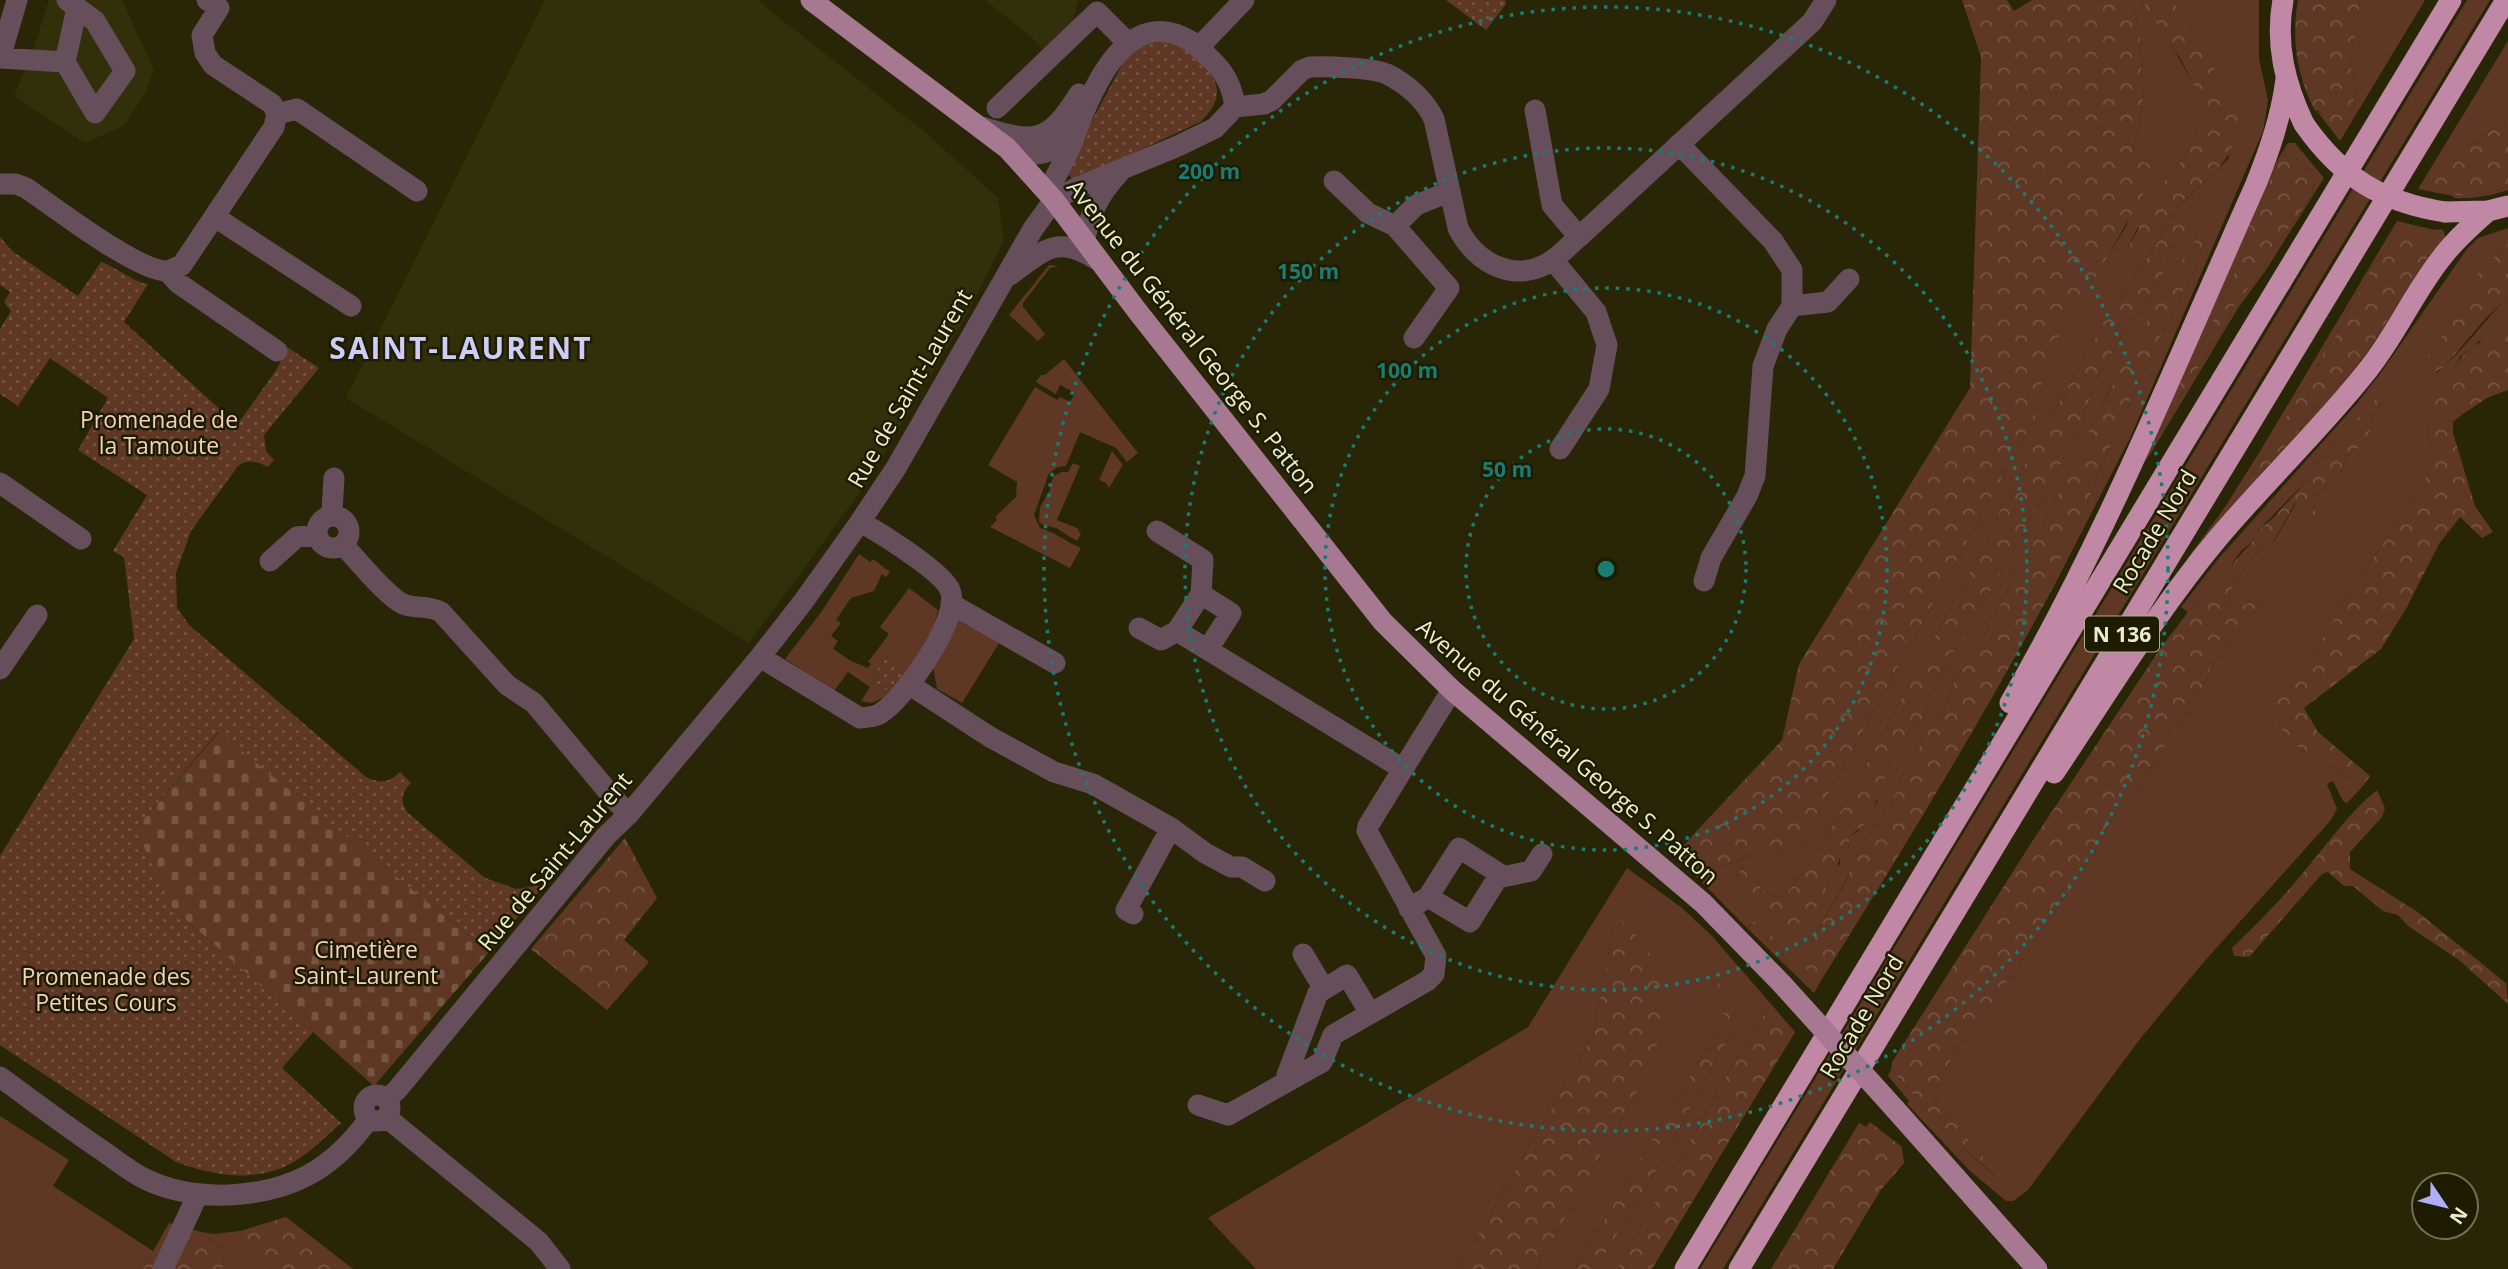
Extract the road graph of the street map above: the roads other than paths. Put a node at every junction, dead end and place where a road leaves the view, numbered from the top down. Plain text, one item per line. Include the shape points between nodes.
1 (17, 0) edge
2 (207, 0) edge
3 (811, 0) edge
4 (1228, 0) edge
5 (1244, 0) edge
6 (1826, 0) edge
7 (2283, 0) edge
8 (2451, 0) edge
9 (2506, 0) edge
10 (72, 4) edge
11 (105, 38) junction
12 (1124, 39) junction
13 (1192, 41) junction
14 (0, 58) edge
15 (66, 58) junction
16 (1107, 61) junction
17 (2286, 79) junction
18 (1235, 107) junction
19 (997, 108) dead end
20 (1535, 110) dead end
21 (277, 114) junction
22 (1078, 124) junction
23 (978, 126) junction
24 (1679, 144) junction
25 (1007, 148) junction
26 (1121, 170) junction
27 (1334, 181) dead end
28 (0, 184) edge
29 (417, 191) dead end
30 (1449, 192) junction
31 (1051, 196) junction
32 (2498, 208) edge
33 (215, 217) junction
34 (1395, 226) junction
35 (1579, 237) junction
36 (1084, 242) junction
37 (1553, 260) junction
38 (1100, 261) junction
39 (167, 271) junction
40 (1849, 279) dead end
41 (1002, 280) junction
42 (351, 306) dead end
43 (1792, 306) junction
44 (1414, 338) dead end
45 (278, 351) dead end
46 (1560, 449) dead end
47 (334, 478) dead end
48 (0, 483) edge
49 (330, 516) junction
50 (860, 522) junction
51 (1157, 531) dead end
52 (316, 535) junction
53 (81, 539) dead end
54 (344, 545) junction
55 (270, 561) dead end
56 (1704, 581) dead end
57 (1200, 594) junction
58 (951, 604) junction
59 (37, 615) dead end
60 (1139, 628) dead end
61 (1177, 631) junction
62 (1208, 649) junction
63 (760, 657) junction
64 (1055, 663) dead end
65 (0, 669) edge
66 (910, 685) junction
67 (1452, 690) junction
68 (1403, 769) junction
69 (629, 814) junction
70 (1171, 828) junction
71 (1542, 854) dead end
72 (1498, 878) junction
73 (1265, 881) dead end
74 (1428, 897) junction
75 (1409, 909) junction
76 (1133, 914) dead end
77 (1303, 954) dead end
78 (1324, 989) junction
79 (1897, 1007) junction
80 (1370, 1013) junction
81 (1802, 1075) junction
82 (0, 1077) edge
83 (1294, 1078) junction
84 (1198, 1105) dead end
85 (381, 1112) junction
86 (198, 1195) junction
87 (163, 1269) edge
88 (560, 1269) edge
89 (1685, 1269) edge
90 (1739, 1269) edge
91 (2037, 1269) edge

1 - 14 street
2 - 21 street via 219,8 202,35 205,53 213,65 272,104
3 - 23 main road, Avenue du Général George S. Patton
4 - 13 street
5 - 13 street
6 - 24 street via 1811,22
7 - 17 highway via 2280,29
8 - 81 highway, Rocade Nord / N 136
9 - 79 highway, Rocade Nord / N 136
10 - 11 street via 95,22
10 - 15 street
11 - 15 street
11 - 15 street via 125,71 95,113
12 - 13 street via 1150,25 1162,25
12 - 16 street
12 - 19 street via 1097,12
13 - 18 street via 1227,76
14 - 15 street
16 - 22 street, Rue de Saint-Laurent
16 - 23 street via 1049,132 1027,139
17 - 32 highway, bridge via 2304,124 2353,178 2397,201 2445,212
17 - 81 highway via 2272,143 2256,184 2056,621
18 - 26 street via 1215,128
18 - 30 street via 1272,100 1310,67 1387,74 1428,106
20 - 35 street via 1552,205
21 - 29 street via 297,109
21 - 33 street via 274,127
22 - 25 street via 1044,154 1034,156
22 - 31 street, Rue de Saint-Laurent
23 - 25 main road, Avenue du Général George S. Patton
24 - 35 street
24 - 43 street via 1773,241 1792,270
25 - 31 main road, Avenue du Général George S. Patton
26 - 31 street
26 - 36 street via 1098,199
27 - 34 street via 1368,213
28 - 39 street via 26,188 124,254
30 - 34 street via 1416,205
30 - 37 street via 1466,244 1491,265 1516,271
31 - 36 main road, Avenue du Général George S. Patton
31 - 41 street, Rue de Saint-Laurent
32 - 79 highway via 2459,236 2367,372 2218,538 2179,589
33 - 39 street via 182,265
33 - 42 street
34 - 44 street via 1449,288
35 - 37 street
36 - 38 main road, Avenue du Général George S. Patton
37 - 46 street via 1596,312 1606,345 1599,389
38 - 41 street, Rue de Saint-Laurent via 1074,247 1058,246
38 - 67 main road, Avenue du Général George S. Patton via 1356,590
39 - 45 street
40 - 43 street via 1828,302
41 - 50 street, Rue de Saint-Laurent via 896,468
43 - 56 street via 1763,366 1755,476 1711,558
47 - 49 street
48 - 53 street
49 - 52 street via 322,520
49 - 54 street via 338,516 349,529
50 - 58 street, Rue de Saint-Laurent via 944,579
50 - 63 street, Rue de Saint-Laurent
51 - 57 street via 1203,560
52 - 54 street via 327,548
52 - 55 street via 297,537
54 - 69 street via 394,598 441,612 507,685 534,704
57 - 61 street
57 - 62 street via 1231,613
58 - 64 street
58 - 66 street via 940,638
59 - 65 street
60 - 61 street via 1161,640
61 - 62 street
62 - 68 street
63 - 66 street via 860,718 880,714
63 - 69 street, Rue de Saint-Laurent
66 - 70 street via 990,737 1054,772 1093,784
67 - 68 street
67 - 91 main road, Avenue du Général George S. Patton, bridge via 1703,903
68 - 75 street via 1367,831
69 - 85 street, Rue de Saint-Laurent via 606,836
70 - 73 street via 1205,853
70 - 76 street via 1126,910
71 - 72 street via 1531,871
72 - 74 street via 1470,922
72 - 74 street via 1500,874 1459,848
74 - 75 street
75 - 80 street via 1436,956 1434,974
77 - 78 street
78 - 80 street via 1347,975
78 - 83 street via 1318,993 1287,1076
79 - 90 highway, Rocade Nord / N 136
80 - 83 street via 1333,1035 1322,1062
81 - 89 highway, Rocade Nord / N 136
82 - 86 street, Rue de Saint-Laurent via 132,1171 174,1190
83 - 84 street via 1228,1115
85 - 86 street, Rue de Saint-Laurent via 323,1167 298,1181 254,1194
85 - 88 street via 539,1242
86 - 87 street

